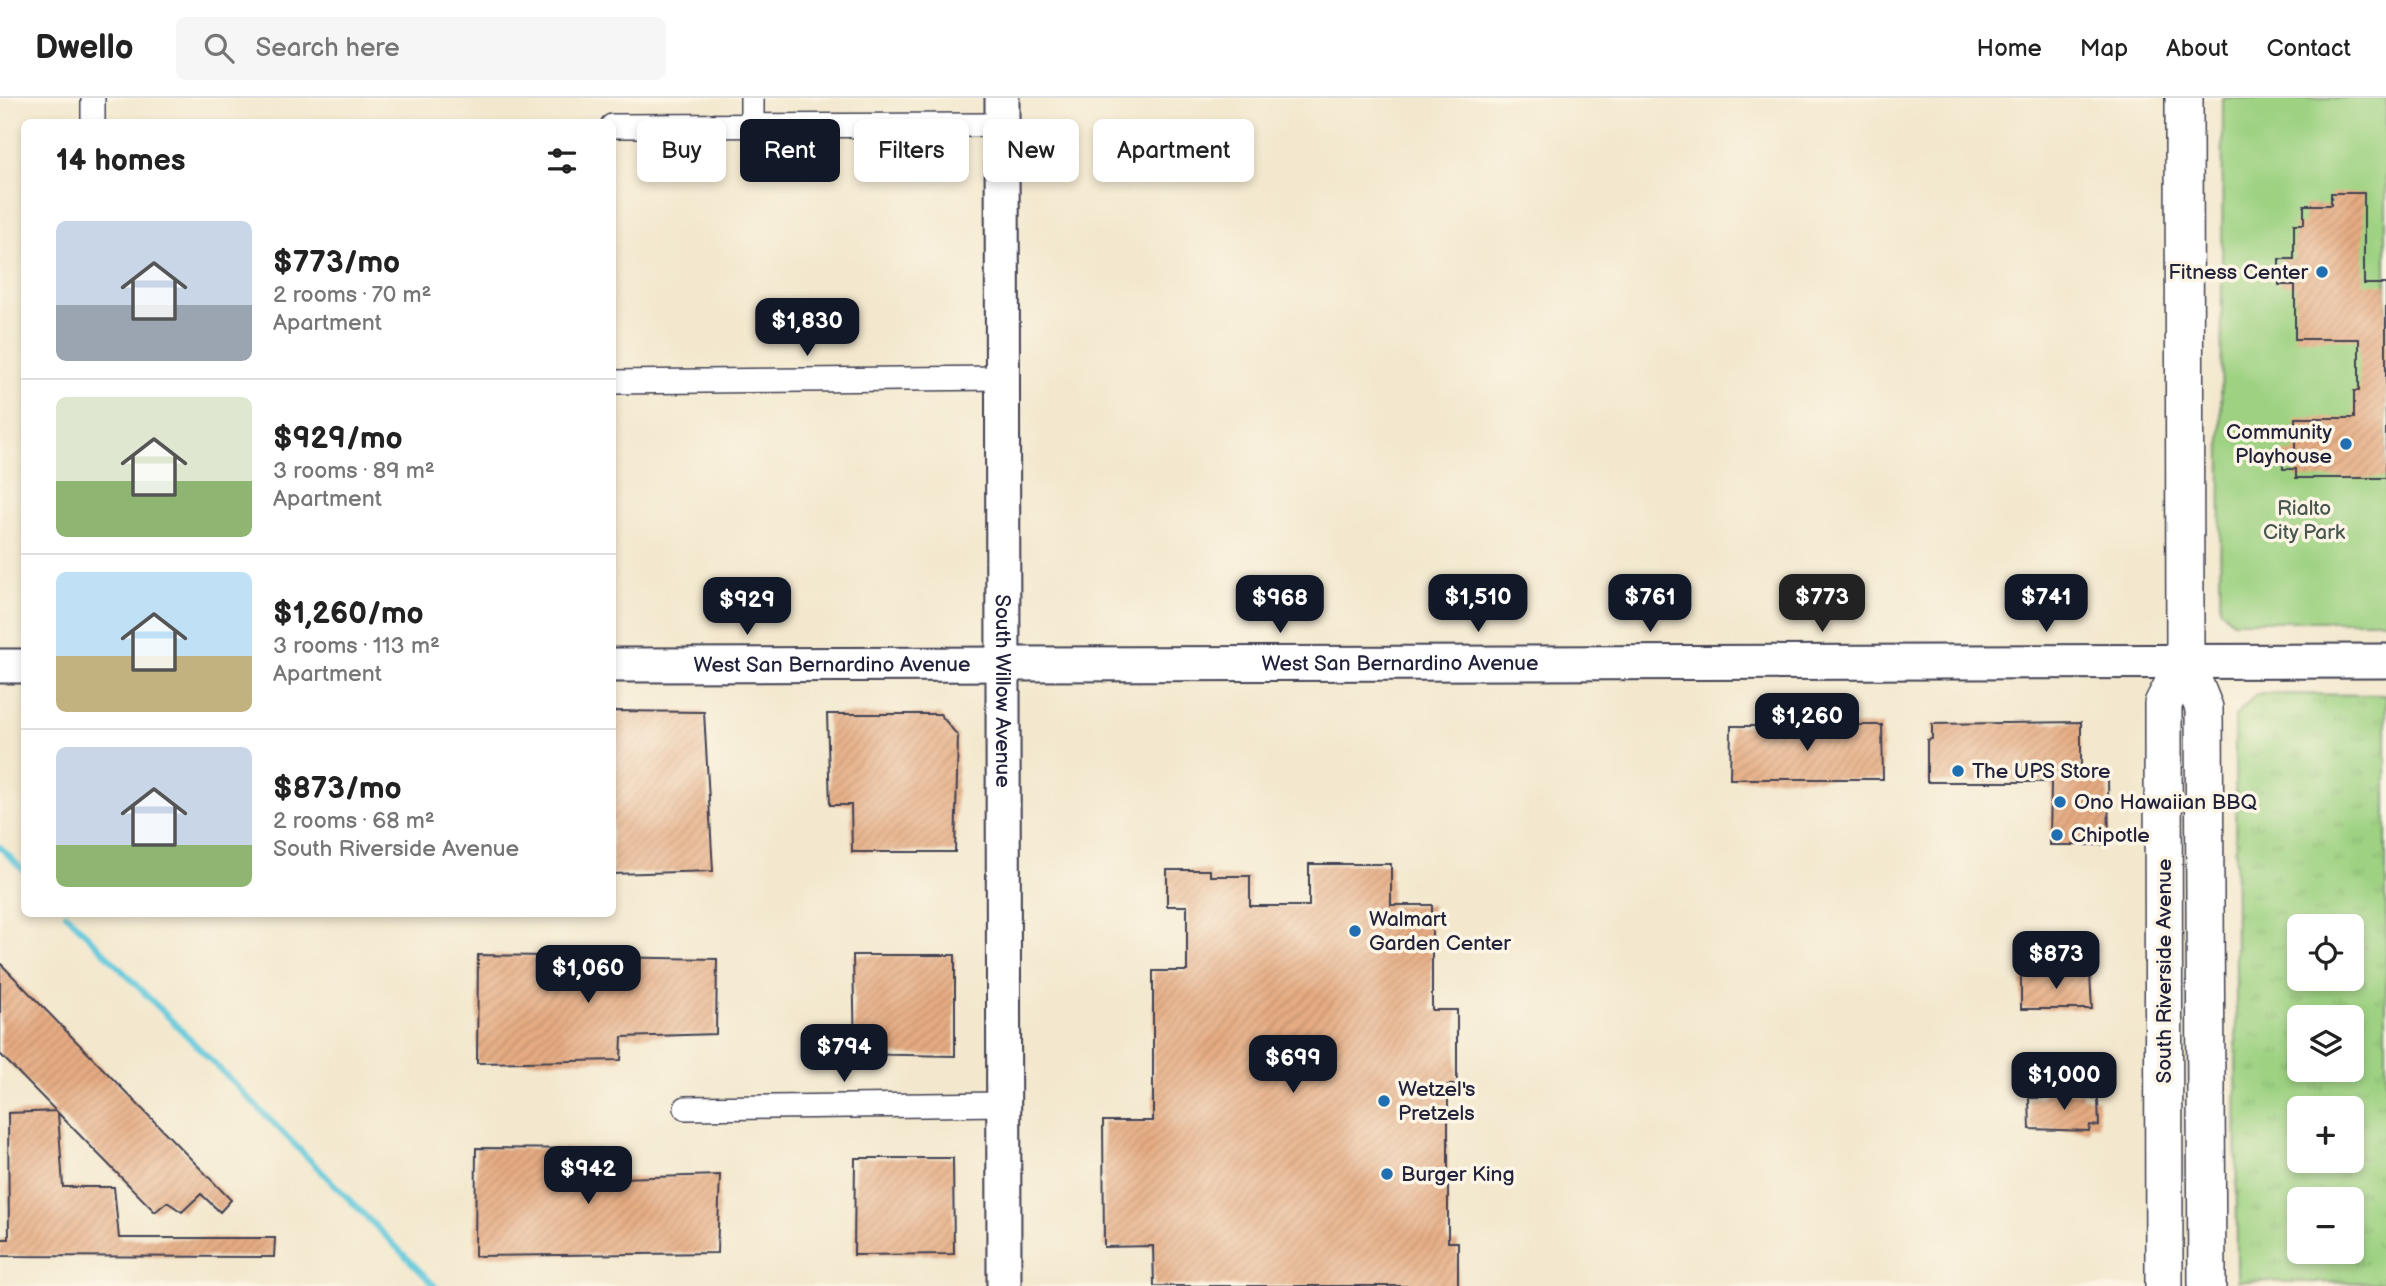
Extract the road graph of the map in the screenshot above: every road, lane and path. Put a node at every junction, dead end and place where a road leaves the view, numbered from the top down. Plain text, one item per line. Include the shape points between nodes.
1 (93, 98) edge
2 (751, 98) edge
3 (2184, 98) edge
4 (1002, 112) edge
5 (93, 119) edge
6 (752, 119) edge
7 (840, 121) edge
8 (616, 126) edge
9 (740, 126) edge
10 (1001, 378) junction
11 (616, 382) edge
12 (2185, 661) junction
13 (2386, 661) edge
14 (616, 664) edge
15 (1002, 664) junction
16 (0, 666) edge
17 (21, 666) edge
18 (1003, 1104) junction
19 (686, 1108) dead end
20 (1003, 1286) edge
21 (2164, 1286) edge
22 (2207, 1286) edge

1 - 5 street
2 - 6 street
3 - 12 main road, South Riverside Avenue
4 - 7 street
4 - 10 main road, South Willow Avenue
8 - 9 street
10 - 11 street
10 - 15 main road, South Willow Avenue
12 - 13 main road, West San Bernardino Avenue
12 - 15 main road, West San Bernardino Avenue
12 - 21 main road, South Riverside Avenue via 2164,704
12 - 22 main road, South Riverside Avenue via 2204,708
14 - 15 main road, West San Bernardino Avenue
15 - 18 main road, South Willow Avenue
16 - 17 main road
18 - 19 street
18 - 20 main road, South Willow Avenue

